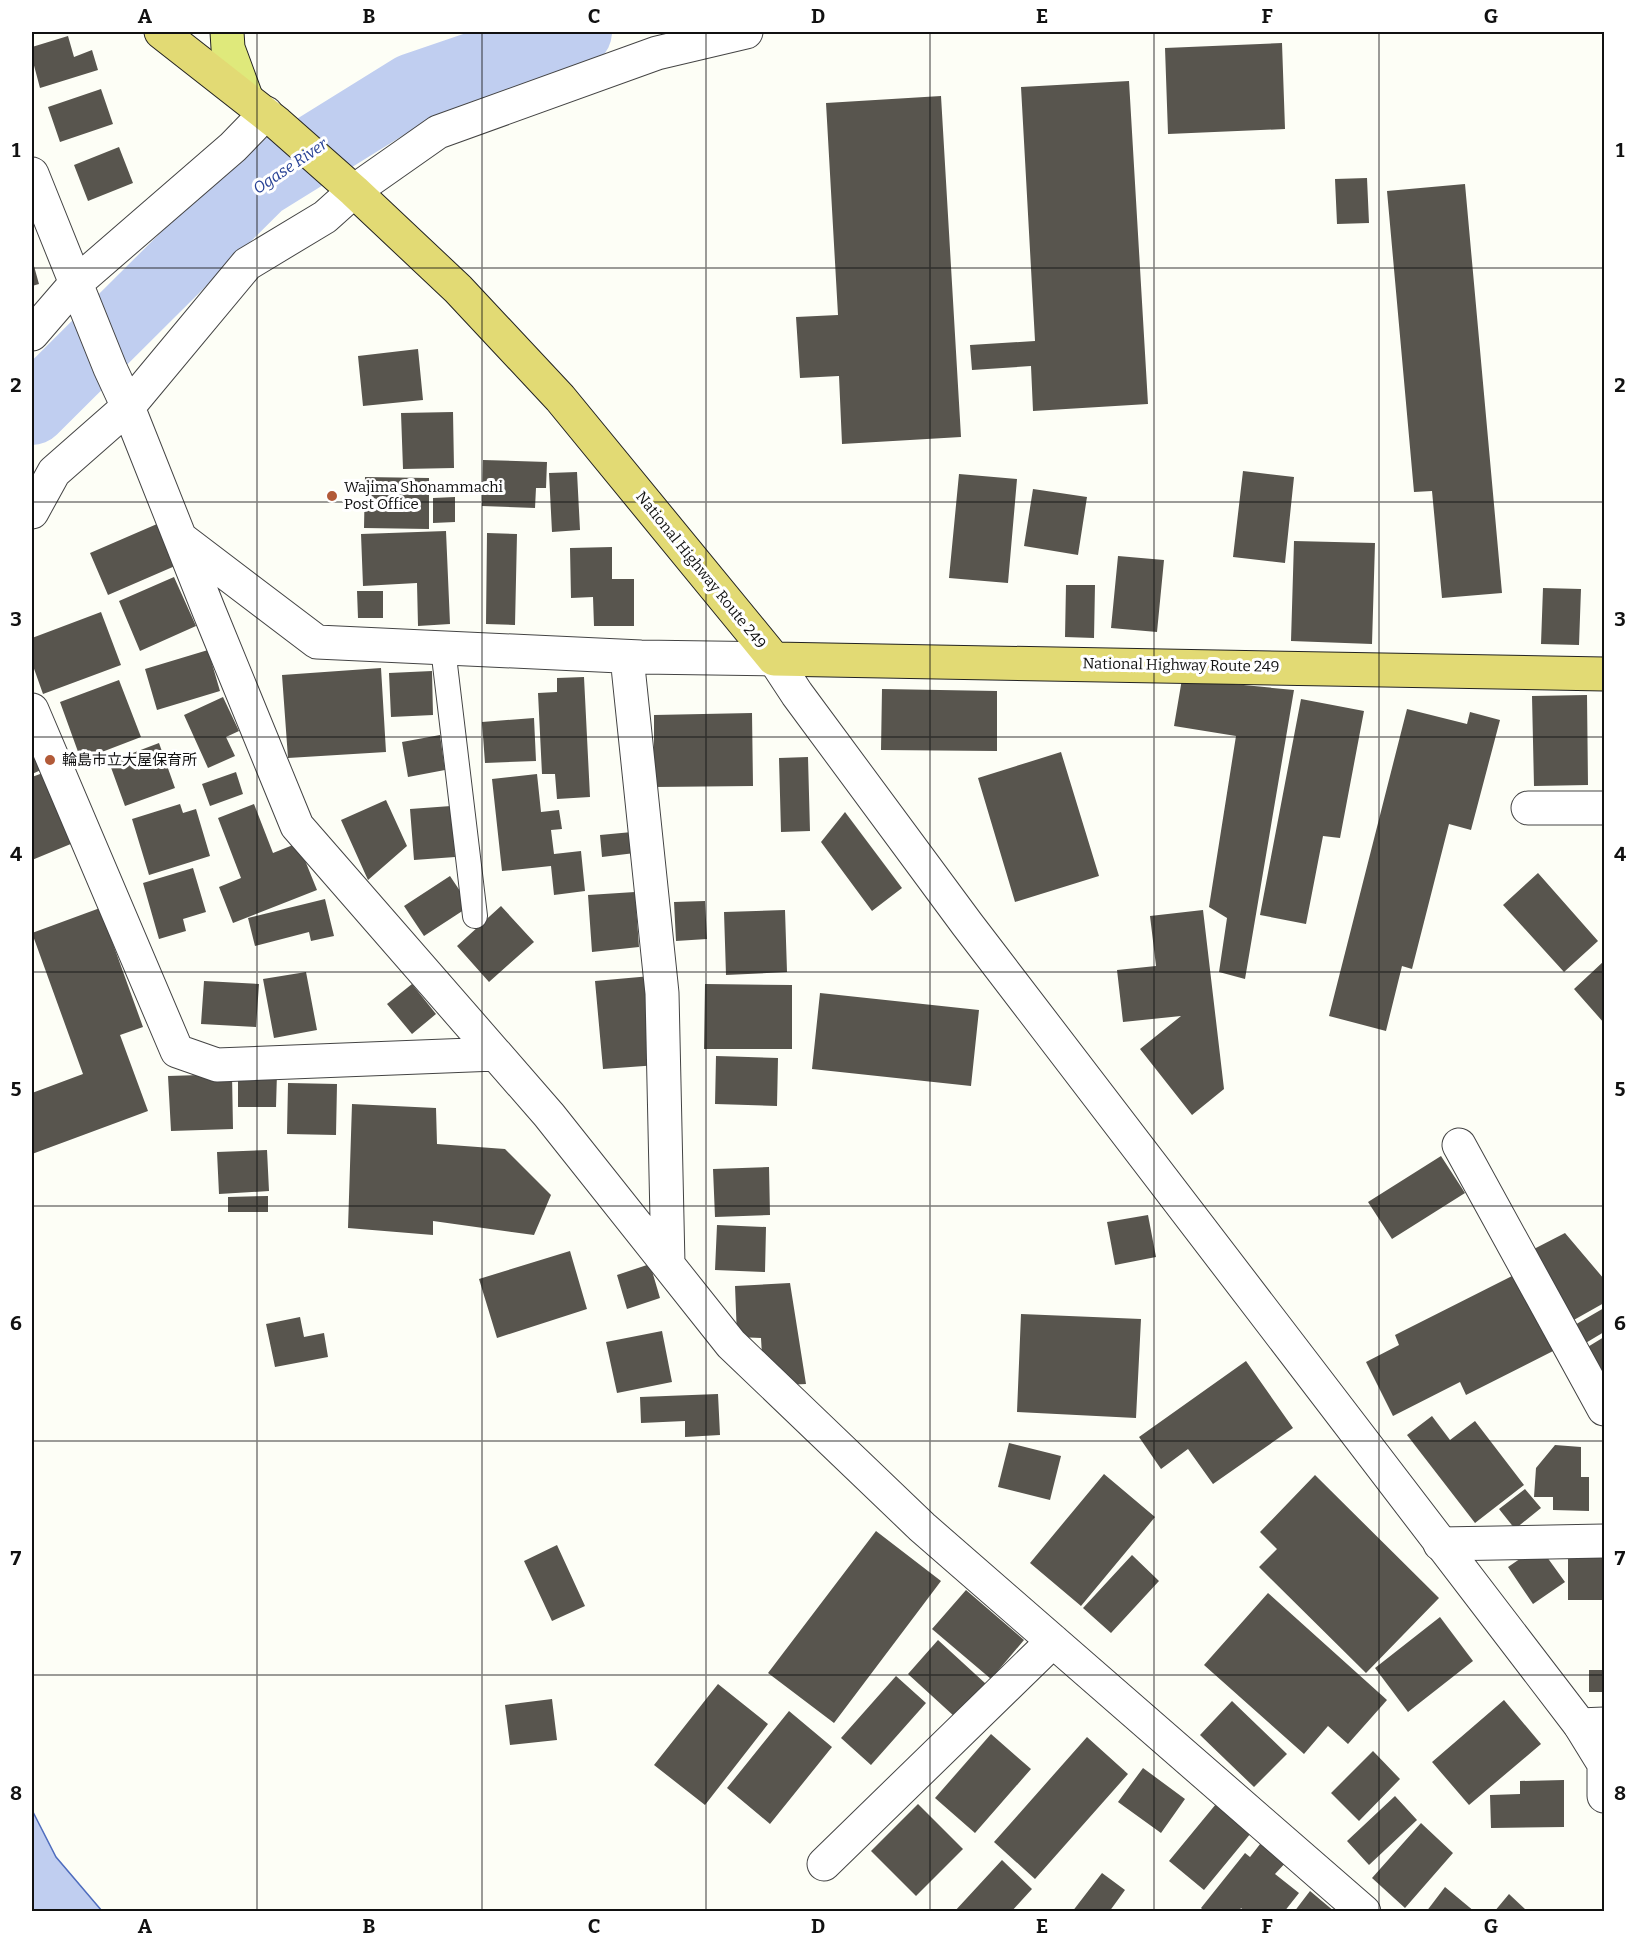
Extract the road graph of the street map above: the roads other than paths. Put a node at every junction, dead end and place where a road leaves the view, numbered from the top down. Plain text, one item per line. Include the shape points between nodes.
1 (161, 32) edge
2 (227, 32) edge
3 (746, 32) edge
4 (263, 111) junction
5 (32, 174) edge
6 (350, 188) junction
7 (81, 295) junction
8 (32, 334) edge
9 (128, 406) junction
10 (32, 512) edge
11 (180, 538) junction
12 (443, 648) junction
13 (627, 657) junction
14 (774, 659) junction
15 (1605, 674) edge
16 (32, 710) edge
17 (1528, 808) dead end
18 (1605, 808) edge
19 (475, 916) dead end
20 (496, 1054) junction
21 (1459, 1145) dead end
22 (668, 1264) junction
23 (1605, 1409) edge
24 (1605, 1541) edge
25 (1440, 1544) junction
26 (1053, 1641) junction
27 (1592, 1725) edge
28 (1605, 1796) edge
29 (824, 1864) dead end
30 (1364, 1911) edge

1 - 4 highway, National Highway Route 249
2 - 4 main road via 228,48
3 - 6 street via 657,53 438,132
4 - 6 highway, National Highway Route 249
4 - 7 street via 233,147
5 - 7 street
6 - 9 street via 325,217 248,264
6 - 14 highway, National Highway Route 249 via 458,289 560,398
7 - 8 street
7 - 9 street
9 - 10 street via 54,472
9 - 11 street
11 - 12 street via 317,642
11 - 20 street via 297,826
12 - 13 street
12 - 19 lane
13 - 14 street
13 - 22 street via 662,993
14 - 15 highway, National Highway Route 249
14 - 25 street via 967,924
16 - 20 street via 177,1051 218,1065
17 - 18 street
20 - 22 street
21 - 23 street
22 - 26 street via 731,1344 922,1527
24 - 25 street
25 - 27 street
26 - 29 street
26 - 30 street
27 - 28 street via 1604,1764

